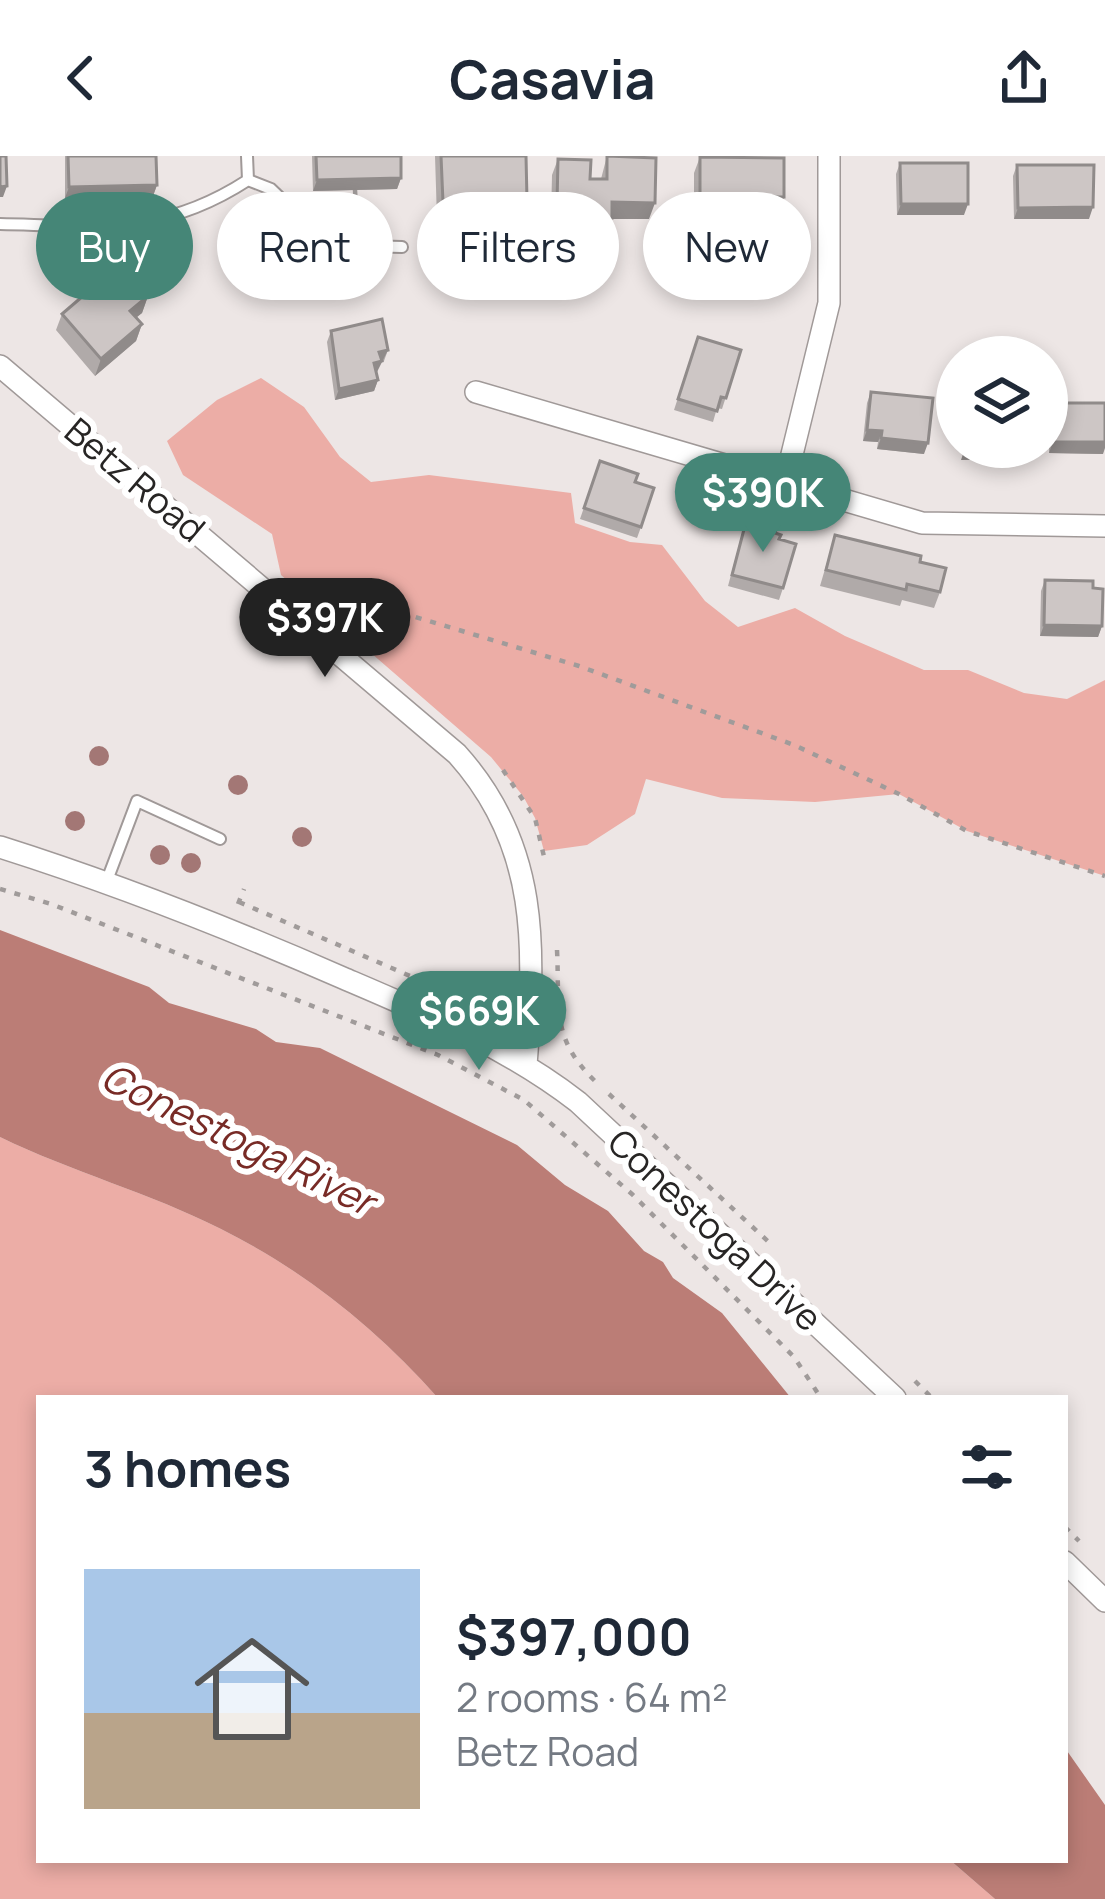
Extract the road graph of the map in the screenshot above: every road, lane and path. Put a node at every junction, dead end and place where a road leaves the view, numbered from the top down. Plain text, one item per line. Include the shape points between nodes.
1 (247, 156) edge
2 (829, 156) edge
3 (248, 180) junction
4 (274, 192) edge
5 (0, 224) edge
6 (393, 247) edge
7 (402, 247) dead end
8 (0, 366) edge
9 (476, 392) dead end
10 (785, 482) junction
11 (1105, 526) edge
12 (282, 606) junction
13 (500, 766) dead end
14 (220, 839) dead end
15 (0, 847) edge
16 (547, 873) dead end
17 (1105, 876) edge
18 (106, 883) junction
19 (0, 889) edge
20 (244, 889) dead end
21 (557, 938) dead end
22 (216, 958) dead end
23 (211, 969) junction
24 (500, 1009) dead end
25 (526, 1064) junction
26 (783, 1256) dead end
27 (903, 1370) dead end
28 (819, 1395) edge
29 (892, 1395) edge
30 (929, 1395) edge
31 (1068, 1565) edge
32 (1105, 1600) edge

1 - 3 lane
2 - 10 street via 829,304
3 - 4 lane
3 - 5 lane via 175,217 127,226
6 - 7 lane
8 - 12 street, Betz Road
9 - 10 street
10 - 11 street via 922,523
12 - 17 path via 312,586 579,666 794,745 967,831
12 - 25 street, Betz Road via 457,754 506,822 533,972
13 - 16 path via 535,818
14 - 18 lane via 136,801
15 - 18 street, Conestoga Drive
18 - 25 street, Conestoga Drive via 404,1001
19 - 23 path
20 - 24 path via 237,906
21 - 26 path via 561,1047
22 - 23 path
23 - 28 path via 438,1055 524,1100 633,1195 794,1357
25 - 29 street, Conestoga Drive via 578,1102
27 - 30 path
31 - 32 street

